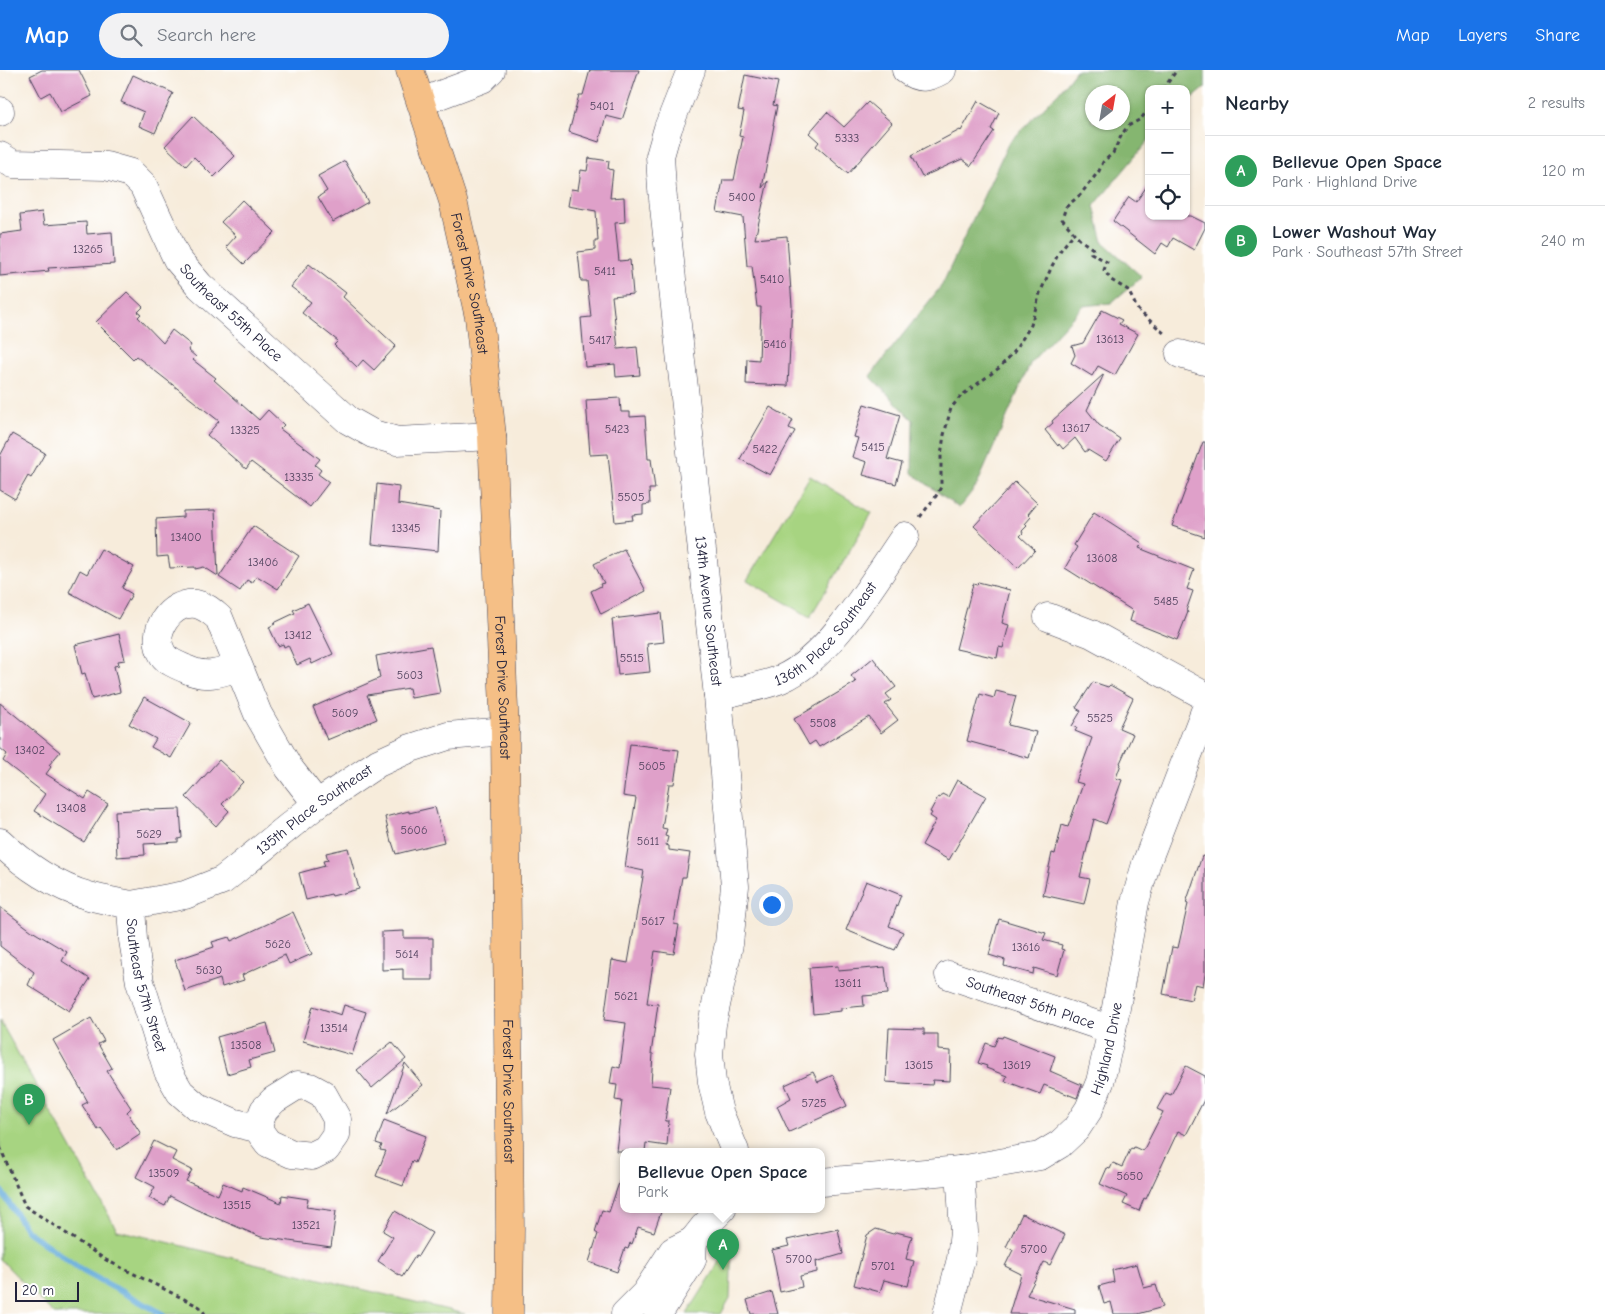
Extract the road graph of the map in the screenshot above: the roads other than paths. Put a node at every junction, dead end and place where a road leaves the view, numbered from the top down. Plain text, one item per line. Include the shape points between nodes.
1 (410, 70) edge
2 (491, 70) edge
3 (691, 70) edge
4 (906, 70) edge
5 (942, 70) edge
6 (421, 102) junction
7 (0, 156) edge
8 (492, 436) junction
9 (905, 536) road end
10 (1048, 617) dead end
11 (238, 666) dead end
12 (718, 696) junction
13 (1205, 696) edge
14 (1205, 711) edge
15 (504, 731) junction
16 (318, 804) junction
17 (0, 842) edge
18 (131, 905) junction
19 (949, 975) dead end
20 (1112, 1030) junction
21 (257, 1128) dead end
22 (734, 1148) edge
23 (960, 1170) junction
24 (825, 1182) edge
25 (718, 1213) edge
26 (694, 1242) junction
27 (509, 1314) edge
28 (625, 1314) edge
29 (658, 1314) edge
30 (947, 1314) edge

1 - 6 main road, Forest Drive Southeast
2 - 6 street via 482,79
3 - 12 street, 134th Avenue Southeast via 660,156
4 - 5 street via 913,76 930,77
6 - 8 main road, Forest Drive Southeast via 454,201 479,317
7 - 8 street, Southeast 55th Place via 13,164 106,166 131,173 143,186 178,259 200,286 348,420 373,434 397,441
8 - 15 main road, Forest Drive Southeast
9 - 12 street, 136th Place Southeast via 840,630 801,667 780,679
10 - 13 street via 1092,634
11 - 16 street via 273,742
12 - 22 street, 134th Avenue Southeast via 735,886 729,944 712,1024 710,1054 712,1082
14 - 20 street, Highland Drive via 1146,864 1135,902
15 - 16 street, 135th Place Southeast via 448,736 410,748 378,763
15 - 27 main road, Forest Drive Southeast
16 - 18 street, 135th Place Southeast via 222,880 185,895
17 - 18 street, Southeast 57th Street via 32,868 64,887
18 - 21 street, Southeast 57th Street via 140,982 168,1071 180,1092 196,1106 234,1124
19 - 20 street, Southeast 56th Place
20 - 23 street, Highland Drive via 1100,1082 1089,1109 1076,1129 1060,1144 1040,1156
23 - 24 street, Highland Drive
23 - 30 street via 964,1232
25 - 26 street
26 - 28 street via 673,1251 645,1294
26 - 29 street via 692,1260

